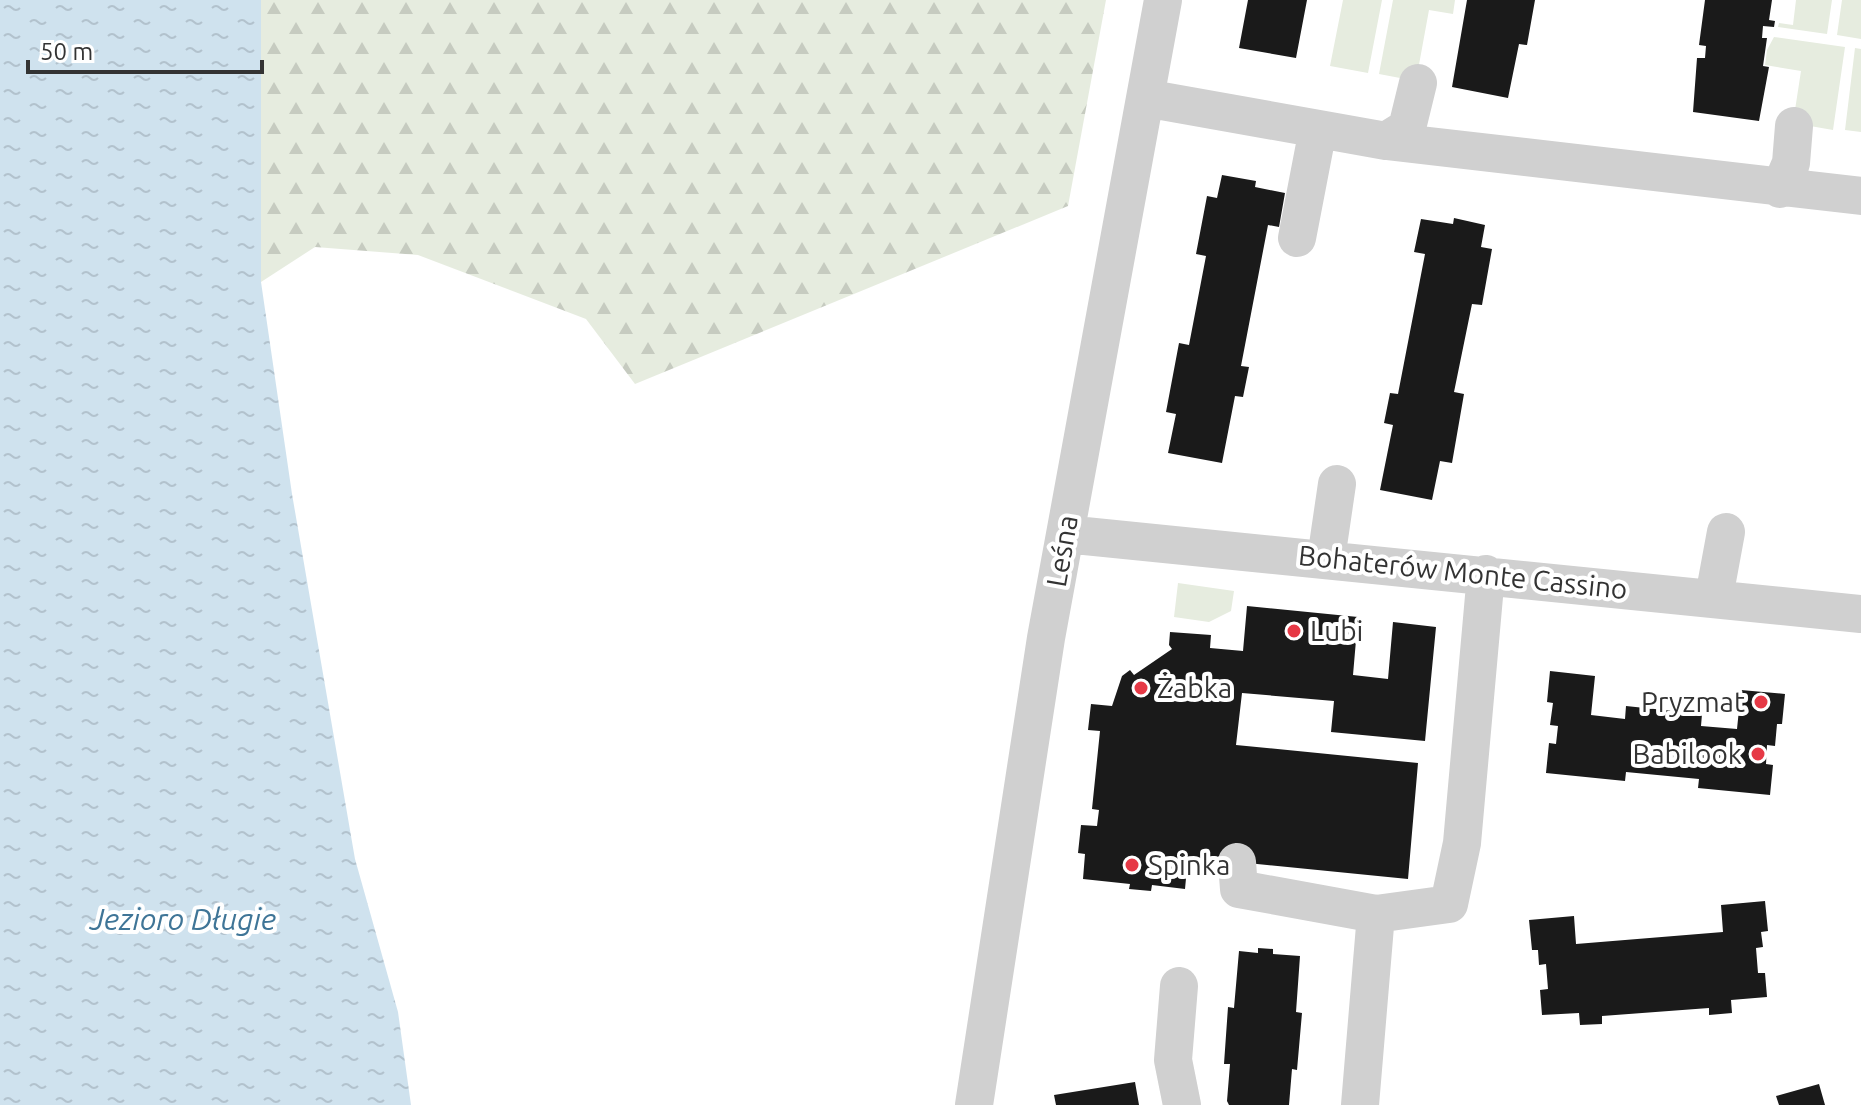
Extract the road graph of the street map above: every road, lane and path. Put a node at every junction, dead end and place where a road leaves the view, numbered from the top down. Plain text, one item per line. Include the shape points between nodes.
1 (1163, 0) edge
2 (1418, 83) dead end
3 (1145, 98) junction
4 (1794, 126) dead end
5 (1318, 129) junction
6 (1386, 141) junction
7 (1780, 189) junction
8 (1861, 196) edge
9 (1297, 238) dead end
10 (1337, 484) dead end
11 (1726, 532) dead end
12 (1065, 534) junction
13 (1326, 559) junction
14 (1486, 574) junction
15 (1714, 597) junction
16 (1861, 614) edge
17 (1237, 862) dead end
18 (1376, 914) junction
19 (1179, 986) dead end
20 (974, 1105) edge
21 (1182, 1105) edge
22 (1360, 1105) edge

1 - 3 street, Leśna
2 - 6 street via 1407,128
3 - 5 street
3 - 12 street, Leśna
4 - 7 street via 1791,163
5 - 6 street
5 - 9 street
6 - 7 street
7 - 8 street
10 - 13 street
11 - 15 street
12 - 13 street, Bohaterów Monte Cassino
12 - 20 street, Leśna
13 - 14 street, Bohaterów Monte Cassino
14 - 15 street, Bohaterów Monte Cassino
14 - 18 street via 1462,843 1449,904
15 - 16 street, Bohaterów Monte Cassino
17 - 18 street via 1239,889
18 - 22 street
19 - 21 street via 1173,1060

